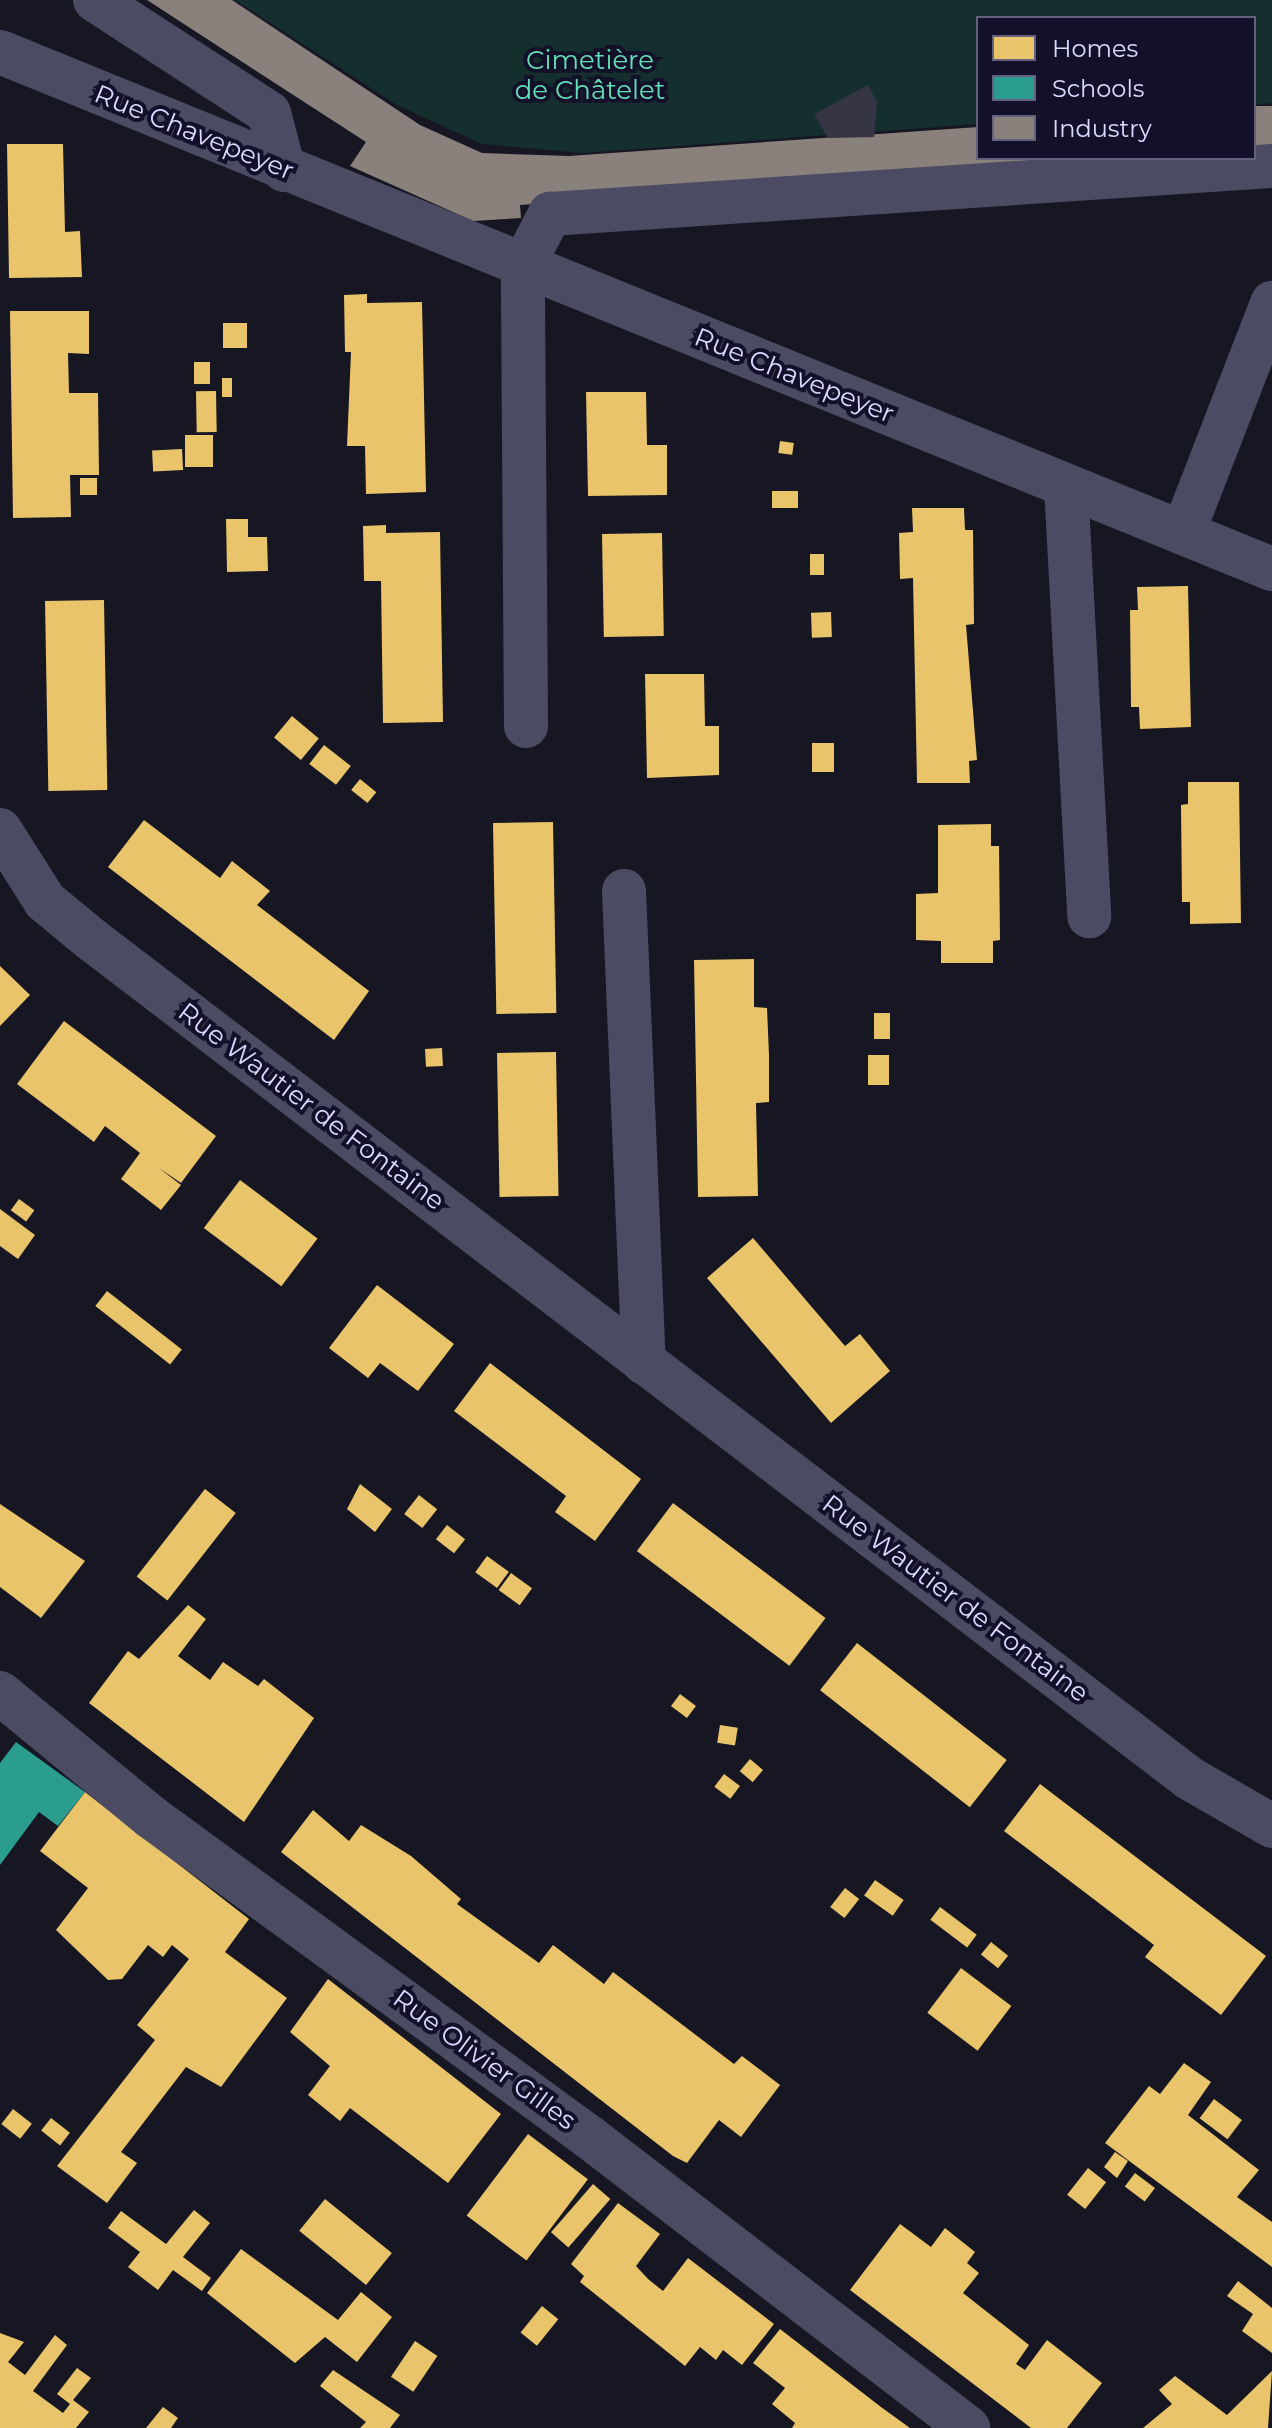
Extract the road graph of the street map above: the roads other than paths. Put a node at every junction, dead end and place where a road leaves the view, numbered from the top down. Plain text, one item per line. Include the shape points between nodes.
1 (95, 0) edge
2 (0, 52) edge
3 (1272, 166) edge
4 (284, 170) junction
5 (523, 266) junction
6 (1272, 303) edge
7 (1066, 486) junction
8 (1183, 533) junction
9 (1272, 569) edge
10 (526, 726) dead end
11 (0, 830) edge
12 (624, 891) dead end
13 (1089, 916) dead end
14 (644, 1363) junction
15 (0, 1693) edge
16 (1272, 1826) edge
17 (968, 2428) edge

1 - 4 street via 269,113
2 - 4 street, Rue Chavepeyer
3 - 5 street via 550,214
4 - 5 street, Rue Chavepeyer
5 - 7 street, Rue Chavepeyer
5 - 10 street
6 - 8 street
7 - 8 street, Rue Chavepeyer
7 - 13 street
8 - 9 street, Rue Chavepeyer
11 - 14 street, Rue Wautier de Fontaine via 45,901
12 - 14 street
14 - 16 street, Rue Wautier de Fontaine via 1189,1778
15 - 17 street, Rue Olivier Gilles via 151,1817 589,2137

